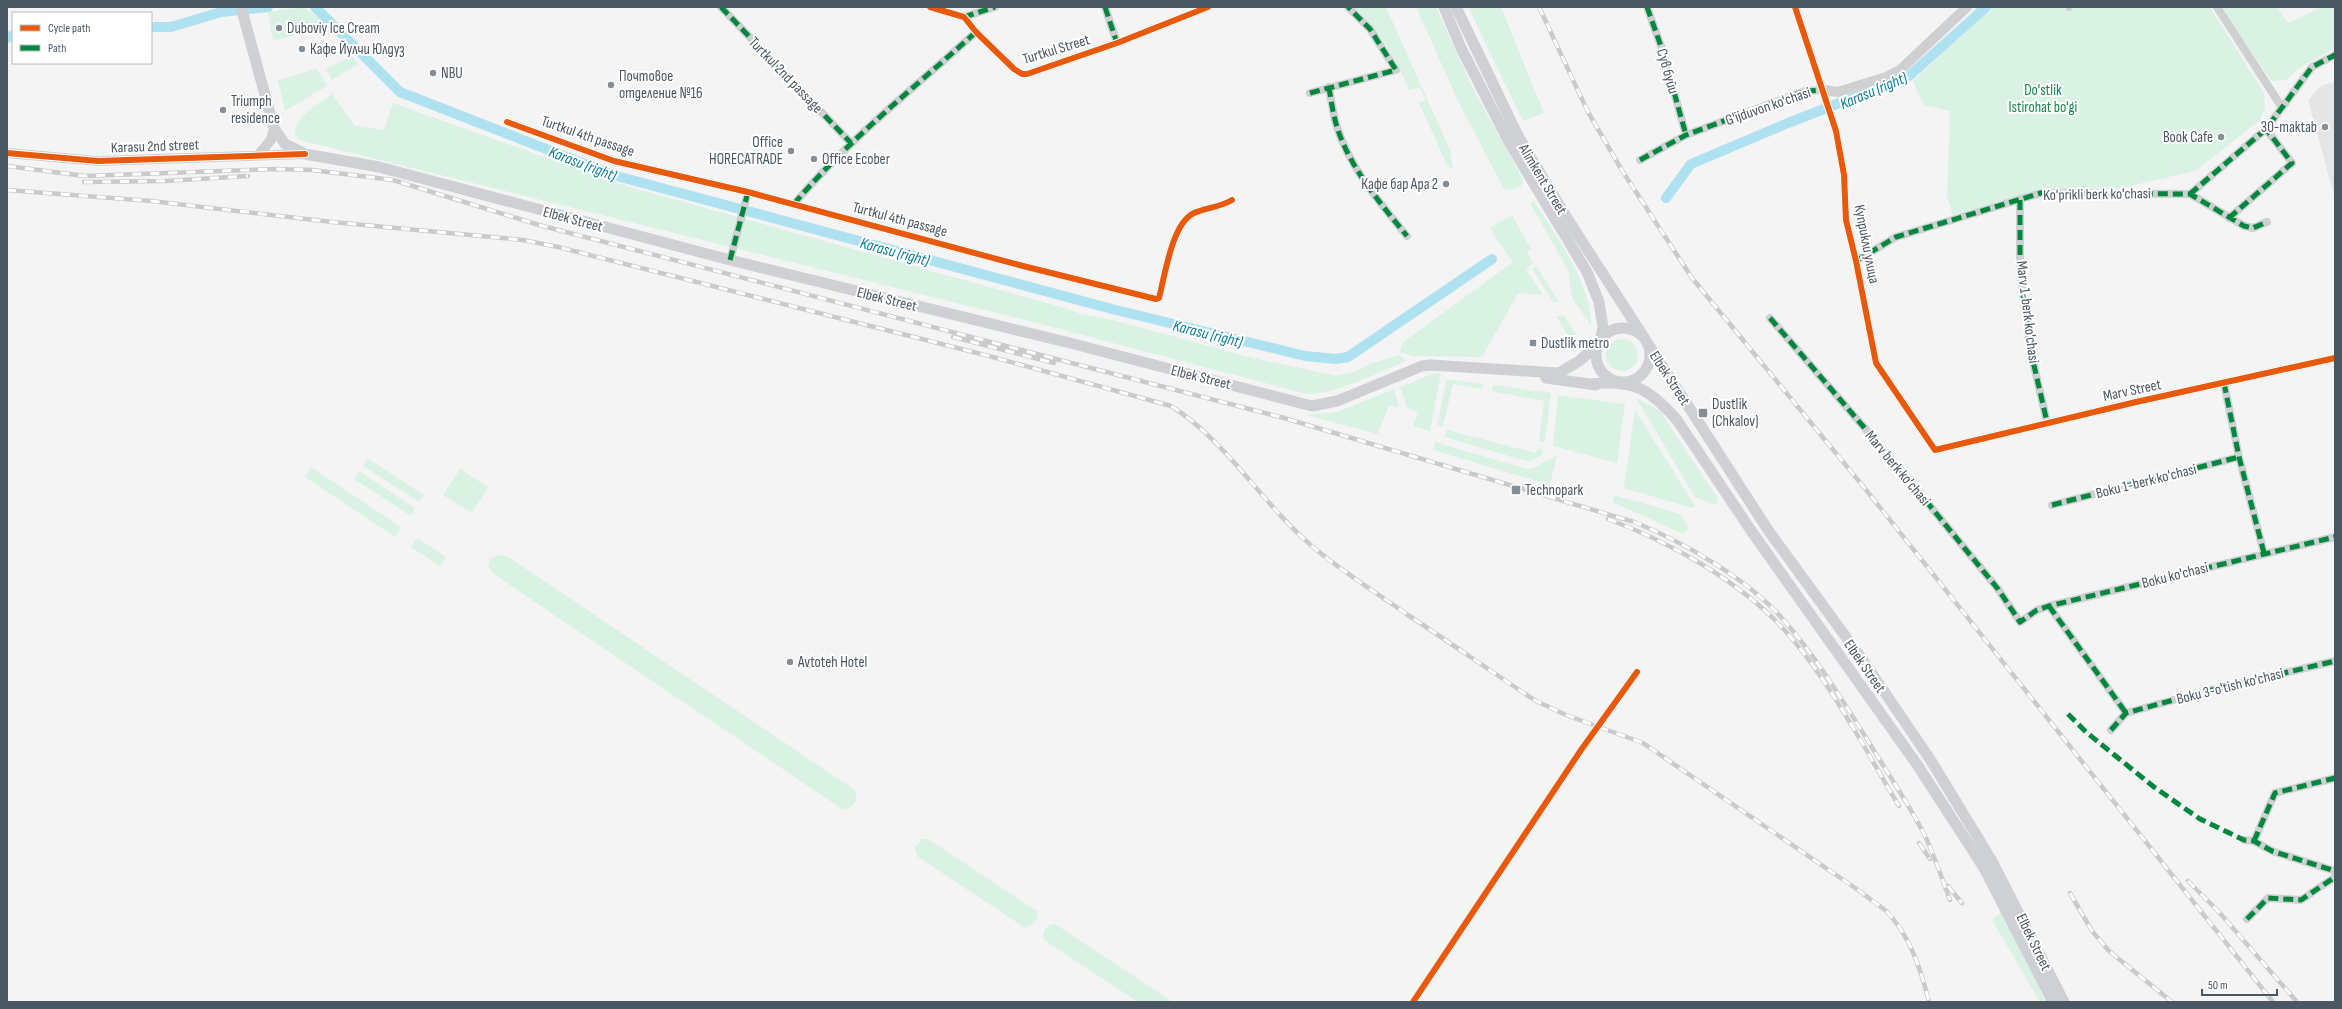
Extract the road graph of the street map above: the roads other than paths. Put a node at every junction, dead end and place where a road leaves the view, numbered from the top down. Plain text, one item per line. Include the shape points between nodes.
1 (241, 7) edge
2 (721, 7) edge
3 (930, 7) edge
4 (995, 7) edge
5 (1105, 7) edge
6 (1208, 7) edge
7 (1348, 7) edge
8 (1444, 7) edge
9 (1456, 7) edge
10 (1647, 7) edge
11 (1795, 7) edge
12 (1967, 7) edge
13 (2217, 7) edge
14 (964, 17) junction
15 (976, 32) junction
16 (1118, 43) junction
17 (2335, 55) edge
18 (1329, 87) junction
19 (1310, 93) dead end
20 (1825, 95) junction
21 (2281, 106) junction
22 (507, 122) dead end
23 (274, 128) junction
24 (2266, 130) junction
25 (1686, 135) junction
26 (851, 143) junction
27 (7, 153) edge
28 (260, 154) junction
29 (305, 154) junction
30 (1640, 160) dead end
31 (748, 192) junction
32 (2190, 194) junction
33 (1232, 200) dead end
34 (2020, 200) junction
35 (794, 204) junction
36 (2229, 218) junction
37 (2267, 222) dead end
38 (1407, 236) dead end
39 (730, 260) junction
40 (1856, 261) junction
41 (1770, 318) dead end
42 (1646, 342) junction
43 (1600, 343) junction
44 (2335, 358) edge
45 (1488, 369) junction
46 (1619, 382) junction
47 (2224, 383) junction
48 (1589, 384) junction
49 (1664, 405) junction
50 (2047, 422) junction
51 (1935, 450) joint
52 (2239, 457) junction
53 (2052, 505) dead end
54 (2335, 537) edge
55 (2264, 553) junction
56 (2049, 606) junction
57 (2020, 622) joint
58 (2335, 661) edge
59 (1637, 672) dead end
60 (2126, 713) junction
61 (2111, 730) dead end
62 (2335, 778) edge
63 (2244, 840) dead end
64 (2254, 841) junction
65 (2335, 871) edge
66 (2335, 877) edge
67 (2247, 919) dead end
68 (1413, 1002) edge
69 (2053, 1002) edge
70 (2064, 1002) edge

1 - 23 main road
2 - 26 street, Turtkul 2nd passage
3 - 14 street
4 - 14 street
5 - 16 street
6 - 16 street, Turtkul Street
7 - 18 street via 1370,29 1396,70
8 - 43 main road, Alimkent Street via 1509,142 1574,248 1593,286 1603,321
9 - 42 main road, Alimkent Street via 1518,136
10 - 25 street, Сув буйи via 1662,49
11 - 20 street, Куприкли улица
12 - 20 street, G'ijduvon ko'chasi via 1900,70 1886,77
13 - 21 street
14 - 15 street, Turtkul Street
15 - 16 street, Turtkul Street via 1022,74
15 - 26 street
17 - 21 street via 2312,67
18 - 19 street
18 - 38 street via 1337,127 1353,162 1381,204
20 - 25 street, G'ijduvon ko'chasi via 1805,91
20 - 40 street, Куприкли улица via 1836,131 1844,175 1846,220
21 - 24 street
22 - 31 street, Turtkul 4th passage via 614,161
23 - 28 street via 271,140
23 - 29 main road, Elbek Street via 285,144
24 - 32 street
24 - 36 street via 2292,163
25 - 30 street, G'ijduvon ko'chasi
26 - 35 street
27 - 28 street, Karasu 2nd street via 121,161
28 - 29 street, Karasu 2nd street
29 - 39 main road, Elbek Street via 379,167
31 - 35 street, Turtkul 4th passage
31 - 39 street
32 - 34 street, Ko'prikli berk ko'chasi via 2041,193
32 - 36 street
33 - 35 street, Turtkul 4th passage via 1194,213 1184,220 1177,232 1159,298 1156,299
34 - 40 street, Ko'prikli berk ko'chasi via 1896,237
34 - 50 street, Marv 1-berk ko'chasi via 2020,270 2030,348
36 - 37 street via 2250,228
39 - 45 main road, Elbek Street via 1070,343 1312,406 1337,401 1422,366 1446,365
40 - 51 street, Куприкли улица via 1876,363
41 - 57 street, Marv berk ko'chasi via 1899,468 1998,589
42 - 43 main road via 1634,331 1622,329 1608,334
42 - 46 main road via 1650,350 1650,360 1644,372 1633,380
42 - 70 main road, Elbek Street via 1768,530 1862,659 1930,759 1992,861
43 - 45 main road, Elbek Street via 1579,361 1559,373
43 - 46 main road via 1596,355 1599,367 1607,377
44 - 47 street, Marv Street
45 - 48 main road, Elbek Street
46 - 48 main road, Elbek Street
46 - 49 main road, Elbek Street via 1642,389
47 - 50 street, Marv Street
47 - 52 street
48 - 49 main road, Elbek Street via 1633,392
49 - 69 main road, Elbek Street via 1918,766 1984,868
50 - 51 street, Marv Street
52 - 53 street, Boku 1-berk ko'chasi
52 - 55 street
54 - 55 street, Boku ko'chasi
55 - 56 street, Boku ko'chasi
56 - 57 street, Boku ko'chasi via 2037,610
56 - 60 street
58 - 60 street, Boku 3-o'tish ko'chasi via 2199,692
59 - 68 street
60 - 61 street
62 - 64 street via 2275,793
63 - 64 street
64 - 65 street via 2272,851
66 - 67 street via 2301,900 2271,896

